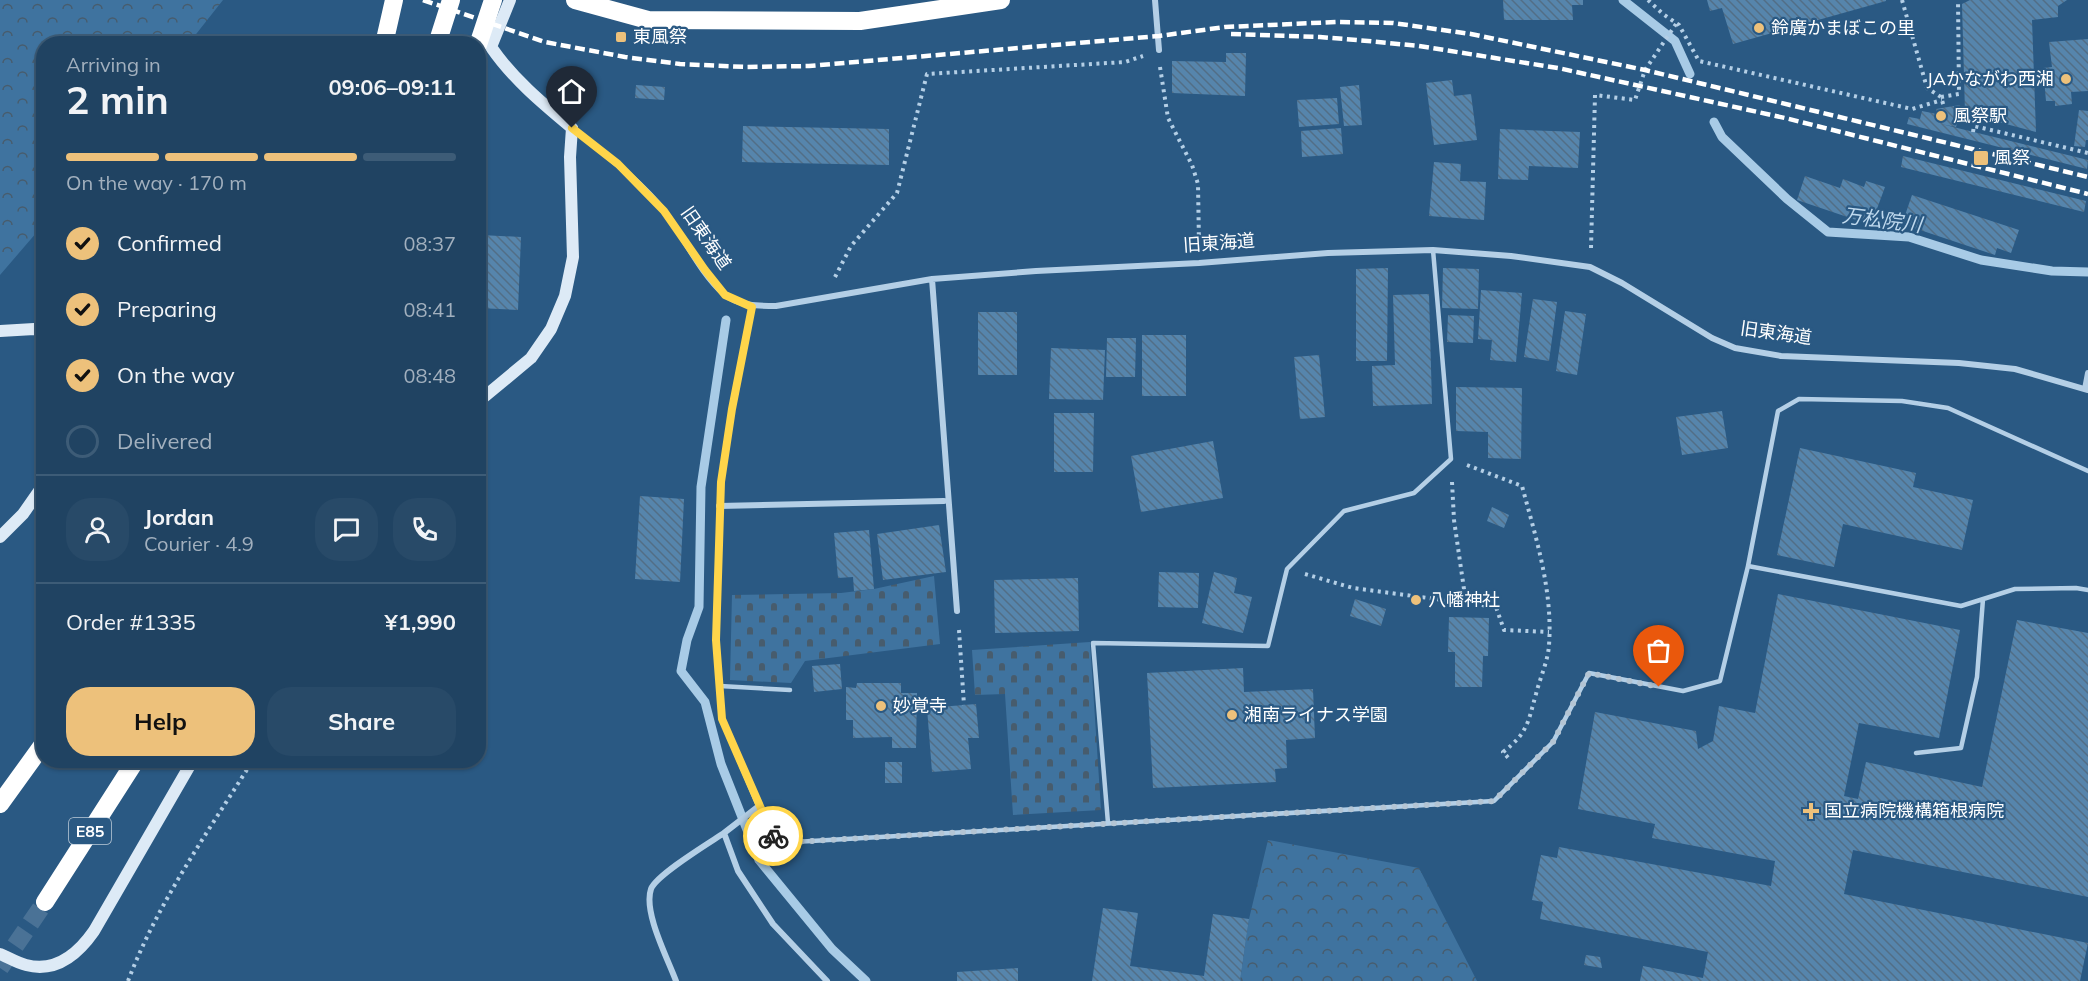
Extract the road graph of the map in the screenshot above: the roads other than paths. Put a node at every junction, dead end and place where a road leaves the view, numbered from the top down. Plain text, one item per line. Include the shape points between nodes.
1 (394, 0) edge
2 (451, 0) edge
3 (493, 0) edge
4 (510, 0) edge
5 (575, 0) edge
6 (1001, 0) edge
7 (1155, 0) edge
8 (386, 36) edge
9 (440, 36) edge
10 (481, 36) edge
11 (1159, 50) road end
12 (572, 128) junction
13 (1433, 250) junction
14 (932, 279) junction
15 (752, 307) junction
16 (36, 329) edge
17 (0, 331) edge
18 (2088, 373) edge
19 (2086, 389) edge
20 (486, 395) edge
21 (2088, 471) edge
22 (36, 495) edge
23 (944, 501) dead end
24 (719, 506) junction
25 (0, 537) edge
26 (1748, 566) junction
27 (2088, 590) edge
28 (1983, 599) junction
29 (957, 611) road end
30 (720, 686) junction
31 (790, 690) dead end
32 (1916, 753) dead end
33 (36, 754) edge
34 (131, 768) edge
35 (188, 768) edge
36 (0, 804) edge
37 (758, 806) junction
38 (1108, 823) junction
39 (725, 832) junction
40 (45, 902) tunnel mouth
41 (0, 954) edge
42 (676, 981) edge
43 (827, 981) edge

1 - 8 highway, bridge
2 - 9 highway, bridge
3 - 10 highway, bridge
4 - 12 street, 旧東海道 via 491,47 506,69
5 - 6 highway via 648,20 848,21
7 - 11 street
12 - 15 street, 旧東海道 via 618,164 664,211 725,295
12 - 20 street via 573,257 565,296 551,329 531,358
13 - 14 street, 旧東海道 via 1328,253
13 - 19 street, 旧東海道 via 1590,267 1735,348 1781,356 2015,369
13 - 38 lane via 1451,459 1414,493 1344,511 1287,569 1268,646 1093,643
14 - 15 street, 旧東海道
14 - 29 street
15 - 24 street via 732,409
16 - 17 street
18 - 19 street
21 - 26 lane via 1948,408 1902,401 1799,399 1778,411
22 - 25 street
23 - 24 street
24 - 30 street via 716,640
26 - 28 lane via 1961,606
26 - 38 lane via 1720,681 1683,691 1589,673 1553,742 1494,801
27 - 28 lane via 2014,589
28 - 32 lane via 1977,677 1961,748
30 - 31 lane
30 - 37 street via 722,719
33 - 36 highway
34 - 40 highway, E85
35 - 41 street via 81,950 60,964 44,968
37 - 38 lane via 777,843
37 - 39 street
39 - 42 street via 660,877 651,888 649,902 655,925
39 - 43 street via 738,871 773,924

